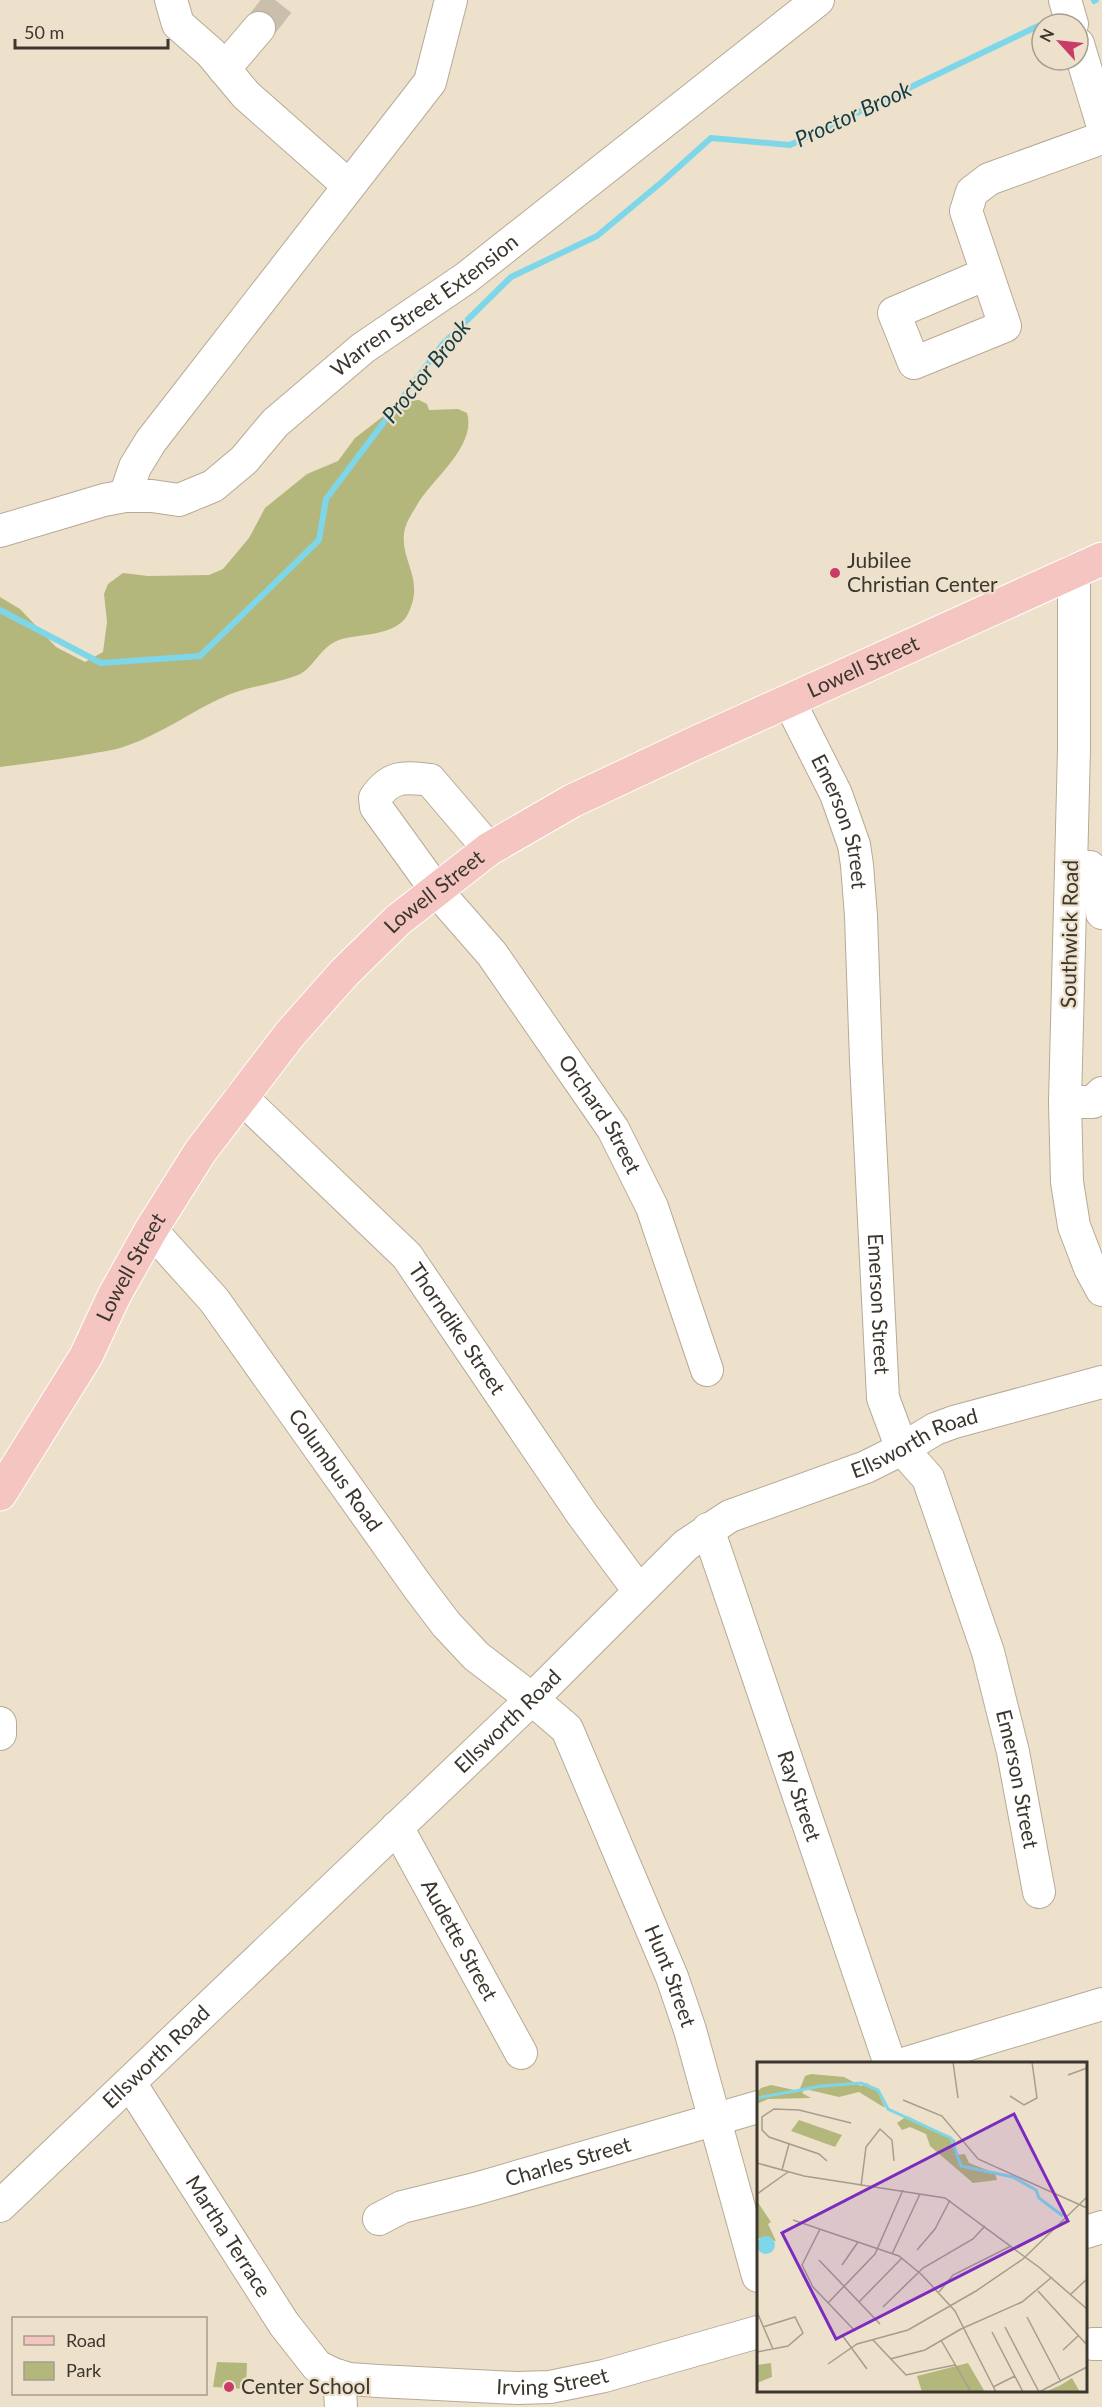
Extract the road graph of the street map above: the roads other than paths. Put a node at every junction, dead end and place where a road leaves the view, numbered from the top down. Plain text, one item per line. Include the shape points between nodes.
1 (171, 0) edge
2 (451, 0) edge
3 (818, 0) edge
4 (258, 28) tunnel mouth
5 (224, 69) junction
6 (1087, 72) edge
7 (1100, 112) edge
8 (1102, 138) edge
9 (349, 186) junction
10 (986, 274) dead end
11 (126, 496) junction
12 (0, 531) edge
13 (1088, 565) edge
14 (789, 701) junction
15 (489, 849) junction
16 (1072, 866) junction
17 (1102, 878) edge
18 (436, 890) junction
19 (1102, 912) edge
20 (1102, 1093) edge
21 (241, 1097) junction
22 (1065, 1102) junction
23 (151, 1230) junction
24 (1102, 1290) edge
25 (707, 1370) dead end
26 (1102, 1382) edge
27 (902, 1449) junction
28 (0, 1494) edge
29 (708, 1529) junction
30 (639, 1591) junction
31 (532, 1699) junction
32 (0, 1723) edge
33 (0, 1734) edge
34 (397, 1827) junction
35 (1038, 1892) dead end
36 (1102, 2004) edge
37 (521, 2053) dead end
38 (889, 2062) edge
39 (910, 2062) edge
40 (130, 2084) junction
41 (757, 2108) edge
42 (715, 2120) junction
43 (0, 2206) edge
44 (379, 2219) dead end
45 (1102, 2227) edge
46 (1087, 2232) edge
47 (757, 2269) edge
48 (757, 2333) edge
49 (339, 2376) junction
50 (341, 2407) edge

1 - 5 street via 178,24
2 - 9 street via 430,82
3 - 11 street, Warren Street Extension via 466,278 363,348 275,423 244,460 213,486 179,500
4 - 5 street
5 - 9 street via 246,94
6 - 7 street
8 - 10 street via 989,179 972,192 966,211
9 - 11 street via 151,441 135,467
11 - 12 street, Warren Street Extension
13 - 14 main road, Lowell Street
13 - 16 street, Southwick Road
14 - 15 main road, Lowell Street via 572,801
14 - 27 street, Emerson Street via 836,795 854,845 861,916 883,1398
15 - 18 main road, Lowell Street
15 - 18 street, Orchard Street via 430,780 405,777 385,784 375,798 376,807
16 - 17 street via 1090,867
16 - 22 street, Southwick Road
17 - 19 street
18 - 21 main road, Lowell Street via 398,920 344,973
18 - 25 street, Orchard Street via 492,954 613,1129 652,1207
20 - 22 street via 1093,1102
21 - 23 main road, Lowell Street via 200,1152
21 - 30 street, Thorndike Street via 407,1256 582,1514
22 - 24 street, Southwick Road via 1067,1182 1074,1226 1089,1268
23 - 28 main road, Lowell Street via 86,1356
23 - 31 street, Columbus Road via 214,1300 437,1613 476,1656
26 - 27 street, Ellsworth Road via 954,1422 934,1429
27 - 29 street, Ellsworth Road via 866,1467 730,1516
27 - 35 street, Emerson Street via 928,1478 988,1652 1013,1752
29 - 30 street, Ellsworth Road
29 - 38 street, Ray Street
30 - 31 street, Ellsworth Road
31 - 34 street, Ellsworth Road
31 - 42 street, Hunt Street via 567,1729 672,1977
32 - 33 street
34 - 37 street, Audette Street
34 - 40 street, Ellsworth Road
36 - 39 street
40 - 43 street, Ellsworth Road
40 - 49 street, Martha Terrace via 284,2324 317,2366
41 - 42 street, Charles Street
42 - 44 street, Charles Street via 402,2207
42 - 47 street, Hunt Street
45 - 46 street
48 - 49 street, Irving Street via 604,2376 550,2387 447,2385
49 - 50 street

